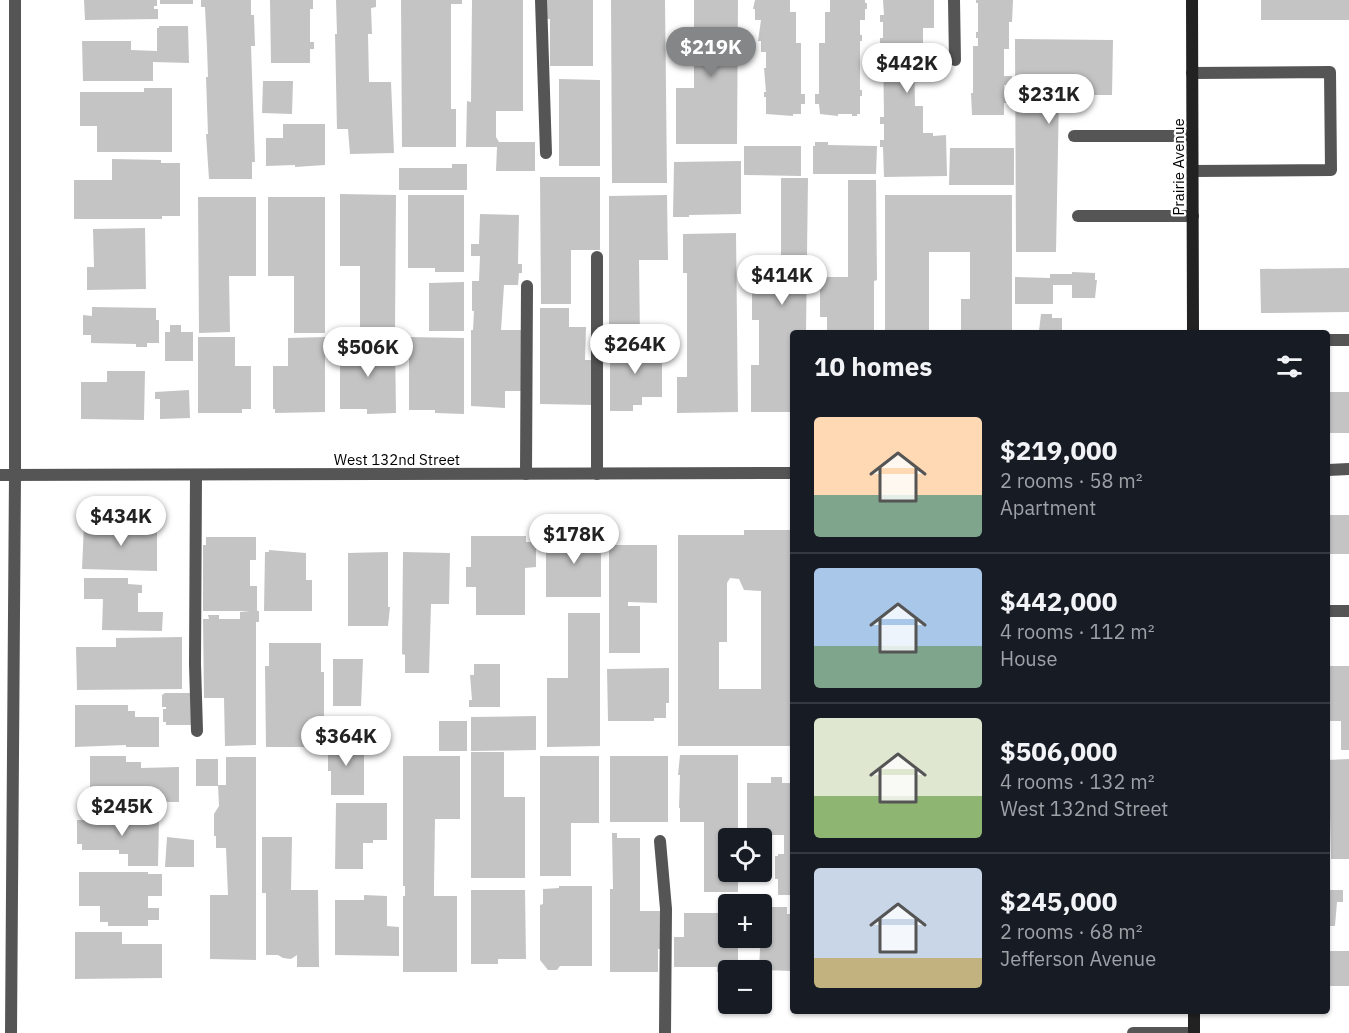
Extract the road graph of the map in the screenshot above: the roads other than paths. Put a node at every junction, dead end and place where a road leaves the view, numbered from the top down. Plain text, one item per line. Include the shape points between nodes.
1 (15, 0) edge
2 (541, 0) edge
3 (954, 0) edge
4 (1192, 0) edge
5 (955, 60) dead end
6 (1192, 73) junction
7 (1074, 136) dead end
8 (1192, 136) junction
9 (546, 153) dead end
10 (1193, 171) junction
11 (1078, 216) dead end
12 (1193, 216) junction
13 (597, 257) dead end
14 (527, 286) dead end
15 (1193, 330) edge
16 (1330, 340) edge
17 (1349, 340) edge
18 (1349, 469) edge
19 (1330, 470) edge
20 (790, 473) edge
21 (526, 474) junction
22 (597, 474) junction
23 (0, 475) edge
24 (15, 475) junction
25 (196, 475) junction
26 (1330, 611) edge
27 (1349, 611) edge
28 (197, 731) dead end
29 (660, 841) dead end
30 (1194, 1014) edge
31 (11, 1033) edge
32 (665, 1033) edge
33 (1133, 1033) edge
34 (1194, 1033) edge

1 - 24 street
2 - 9 street
3 - 5 street
4 - 6 main road, Prairie Avenue
6 - 8 main road, Prairie Avenue
6 - 10 street via 1330,72 1331,170
7 - 8 street
8 - 10 main road, Prairie Avenue
10 - 12 main road, Prairie Avenue
11 - 12 street
12 - 15 main road, Prairie Avenue
13 - 22 street
14 - 21 street
16 - 17 street
18 - 19 street
20 - 22 street, West 132nd Street
21 - 22 street, West 132nd Street
21 - 25 street, West 132nd Street
23 - 24 street, West 132nd Street
24 - 25 street, West 132nd Street
24 - 31 street
25 - 28 street
26 - 27 street
29 - 32 street via 666,909
30 - 34 main road
33 - 34 street

